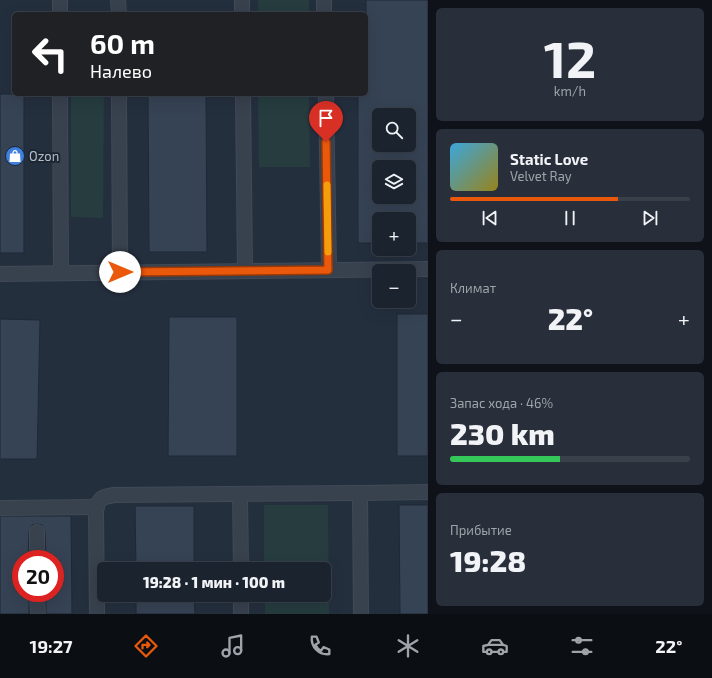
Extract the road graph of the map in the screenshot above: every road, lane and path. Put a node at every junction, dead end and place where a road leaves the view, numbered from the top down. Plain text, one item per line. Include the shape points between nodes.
1 (60, 0) edge
2 (118, 0) edge
3 (242, 0) edge
4 (324, 0) edge
5 (60, 12) edge
6 (118, 12) edge
7 (242, 12) edge
8 (324, 12) edge
9 (60, 96) edge
10 (119, 96) edge
11 (243, 96) edge
12 (326, 96) edge
13 (428, 269) edge
14 (328, 270) junction
15 (245, 271) junction
16 (120, 272) junction
17 (61, 273) junction
18 (0, 274) edge
19 (428, 492) edge
20 (360, 493) junction
21 (240, 494) junction
22 (96, 507) junction
23 (0, 508) edge
24 (37, 532) dead end
25 (37, 550) edge
26 (240, 562) edge
27 (37, 602) edge
28 (241, 602) edge
29 (38, 614) edge
30 (97, 614) edge
31 (241, 614) edge
32 (361, 614) edge

1 - 5 lane
2 - 6 lane
3 - 7 lane
4 - 8 lane
9 - 17 lane
10 - 16 lane
11 - 15 lane
12 - 14 lane
13 - 14 lane
14 - 15 lane
15 - 16 lane
16 - 17 lane
17 - 18 lane
19 - 20 lane
20 - 21 lane
20 - 32 lane
21 - 22 lane via 114,495 103,497
21 - 26 lane
22 - 23 lane
22 - 30 lane
24 - 25 lane
27 - 29 lane
28 - 31 lane

